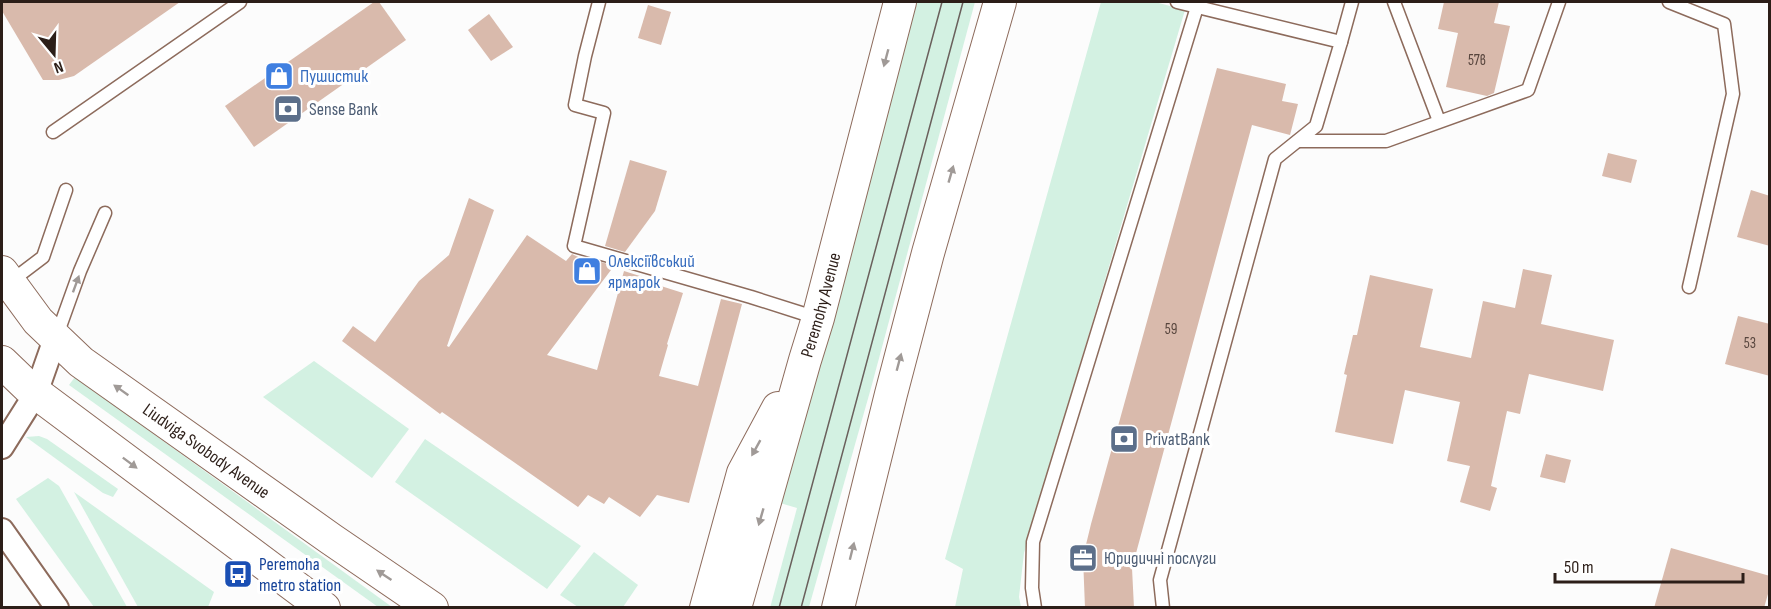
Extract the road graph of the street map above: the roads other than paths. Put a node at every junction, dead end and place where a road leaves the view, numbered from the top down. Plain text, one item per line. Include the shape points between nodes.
1 (240, 2) edge
2 (599, 2) edge
3 (900, 2) edge
4 (1000, 2) edge
5 (1177, 2) edge
6 (1352, 2) edge
7 (1394, 2) edge
8 (1558, 2) edge
9 (1669, 2) edge
10 (1684, 4) edge
11 (1197, 7) junction
12 (1341, 42) junction
13 (1439, 122) junction
14 (53, 132) dead end
15 (1298, 141) junction
16 (66, 190) dead end
17 (105, 213) dead end
18 (4, 283) edge
19 (1689, 287) dead end
20 (818, 318) junction
21 (55, 339) junction
22 (805, 360) junction
23 (2, 362) edge
24 (36, 393) junction
25 (2, 447) edge
26 (2, 530) edge
27 (57, 608) edge
28 (324, 608) edge
29 (432, 608) edge
30 (706, 608) edge
31 (735, 608) edge
32 (838, 608) edge
33 (1035, 608) edge
34 (1162, 608) edge

1 - 14 lane
2 - 20 lane via 575,105 604,113 574,246
3 -> 20 main road, Peremohy Avenue
32 -> 4 main road via 928,253
5 - 11 lane
6 - 12 lane
7 - 13 lane
8 - 13 lane via 1528,90
9 - 10 lane
10 - 19 lane via 1724,24 1733,94
11 - 12 lane
11 - 33 lane via 1033,542
12 - 15 lane via 1316,126
13 - 15 lane via 1386,141
15 - 34 lane via 1275,159 1160,579
16 - 18 lane via 43,257
21 -> 17 lane
18 - 21 main road, Liudviga Svobody Avenue
20 - 22 main road, Peremohy Avenue
21 - 24 street
29 -> 21 main road, Liudviga Svobody Avenue via 100,376
22 -> 30 main road via 743,473
22 -> 31 main road, Peremohy Avenue
23 - 24 main road
24 - 25 street
24 -> 28 main road
26 - 27 street

